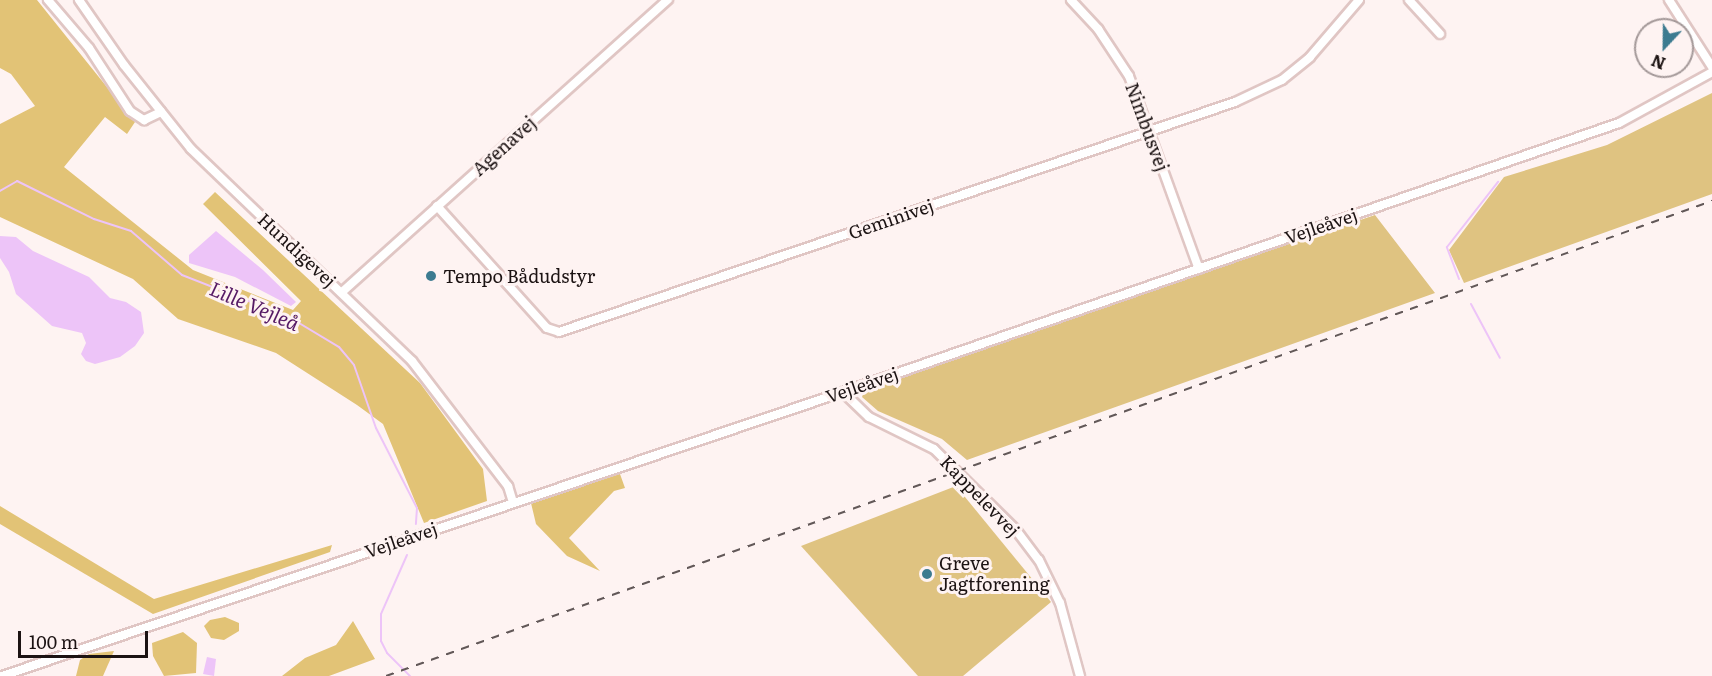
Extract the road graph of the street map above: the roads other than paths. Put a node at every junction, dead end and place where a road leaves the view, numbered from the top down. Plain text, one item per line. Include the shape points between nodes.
1 (48, 0) edge
2 (79, 0) edge
3 (668, 0) edge
4 (1071, 0) edge
5 (1359, 0) edge
6 (1409, 0) edge
7 (1669, 0) edge
8 (1440, 34) dead end
9 (1712, 67) edge
10 (1712, 72) edge
11 (161, 112) junction
12 (1149, 131) junction
13 (437, 206) junction
14 (1199, 269) junction
15 (342, 292) junction
16 (843, 392) junction
17 (513, 502) junction
18 (2, 676) edge
19 (1080, 676) edge

1 - 11 street via 89,48 130,111 144,120
2 - 11 street, Hundigevej
3 - 13 street, Agenavej
4 - 12 street, Nimbusvej via 1098,29 1124,68
5 - 12 street, Geminivej via 1310,57 1281,80 1235,102
6 - 8 street
7 - 9 street
10 - 14 street, Vejleåvej via 1619,123
11 - 15 street, Hundigevej via 200,157
12 - 13 street, Geminivej via 560,332 547,328
12 - 14 street, Nimbusvej
13 - 15 street, Agenavej
14 - 16 street, Vejleåvej
15 - 17 street, Hundigevej via 412,361 508,486
16 - 17 street, Vejleåvej
16 - 19 street, Kappelevvej via 875,421 934,449 1016,530 1039,560 1060,603
17 - 18 street, Vejleåvej

